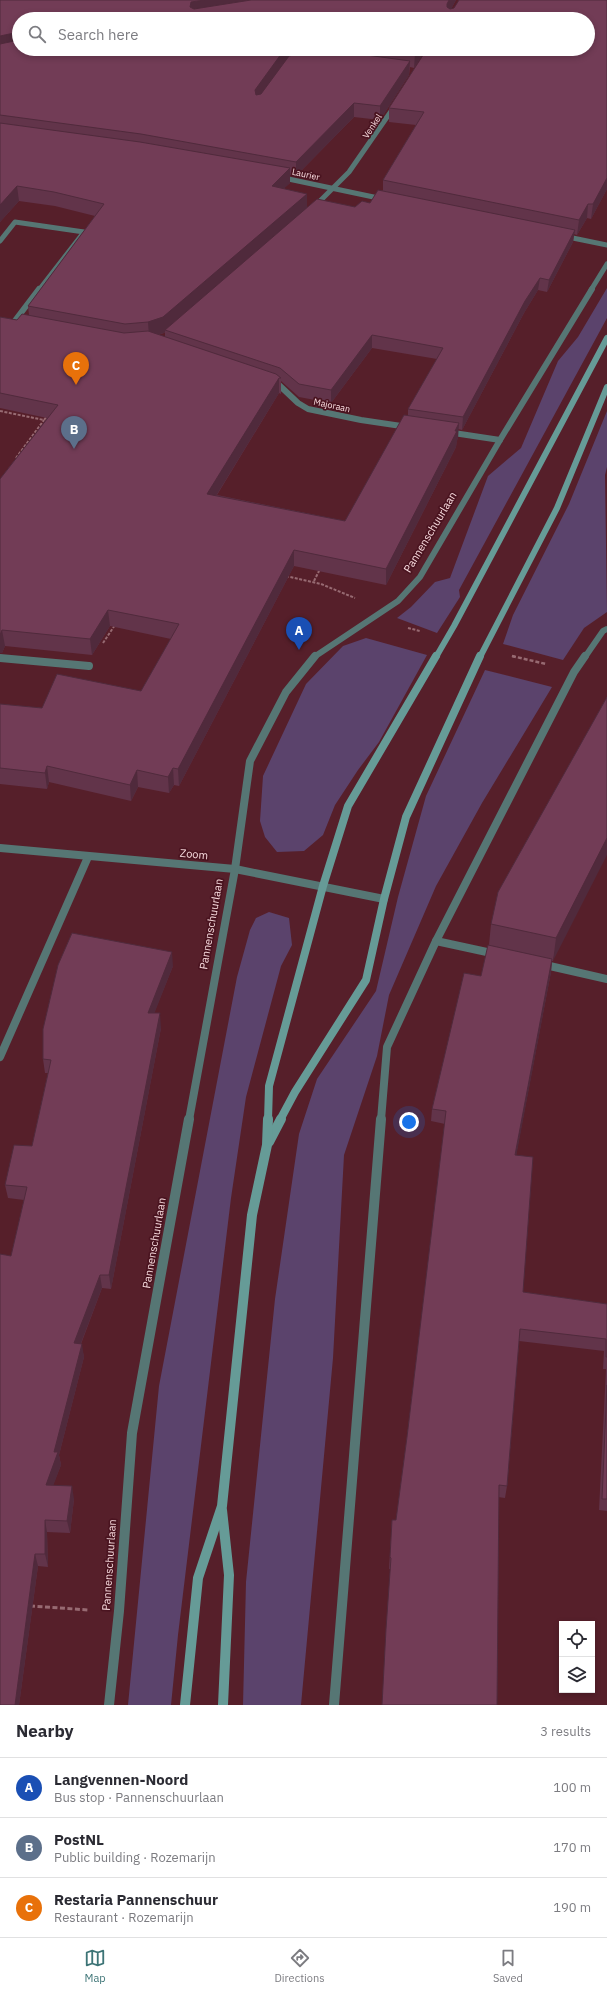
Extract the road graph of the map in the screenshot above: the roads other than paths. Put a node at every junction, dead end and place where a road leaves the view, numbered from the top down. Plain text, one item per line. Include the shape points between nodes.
1 (396, 103) edge
2 (274, 176) edge
3 (335, 189) junction
4 (389, 200) edge
5 (310, 211) edge
6 (554, 235) edge
7 (0, 241) edge
8 (607, 245) edge
9 (607, 264) edge
10 (7, 321) edge
11 (14, 322) junction
12 (21, 324) edge
13 (607, 338) edge
14 (264, 380) edge
15 (607, 387) edge
16 (415, 428) edge
17 (438, 431) edge
18 (500, 440) junction
19 (607, 629) edge
20 (0, 658) edge
21 (89, 666) road end
22 (0, 848) edge
23 (88, 857) junction
24 (235, 869) junction
25 (323, 886) junction
26 (384, 899) junction
27 (436, 941) junction
28 (506, 956) edge
29 (530, 961) edge
30 (607, 979) edge
31 (0, 1057) edge
32 (267, 1145) junction
33 (222, 1506) junction
34 (109, 1705) edge
35 (185, 1705) edge
36 (223, 1705) edge
37 (334, 1705) edge

1 - 3 street, Venkel via 359,160
2 - 3 street, Laurier
3 - 4 street, Laurier
3 - 5 street, Venkel
6 - 8 street
7 - 11 street via 16,222 84,232
9 - 18 street, Pannenschuurlaan
10 - 11 street
11 - 12 street
13 - 25 main road via 454,626 348,806
14 - 16 street, Majoraan via 279,385 308,409
15 - 26 main road via 557,508 484,648 406,817
17 - 18 street
18 - 24 street, Pannenschuurlaan via 420,577 398,601 312,658 286,692 250,761
19 - 27 street via 574,672
20 - 21 street
22 - 23 street, Zoom
23 - 24 street, Zoom
23 - 31 street
24 - 25 street, Zoom
24 - 34 street, Pannenschuurlaan via 132,1433 119,1611
25 - 26 street, Zoom
25 - 32 main road via 269,1086
26 - 32 main road via 366,980 295,1092
27 - 28 street
27 - 37 street via 387,1047
29 - 30 street
32 - 33 main road via 252,1215
33 - 35 main road via 198,1578
33 - 36 main road via 229,1575

